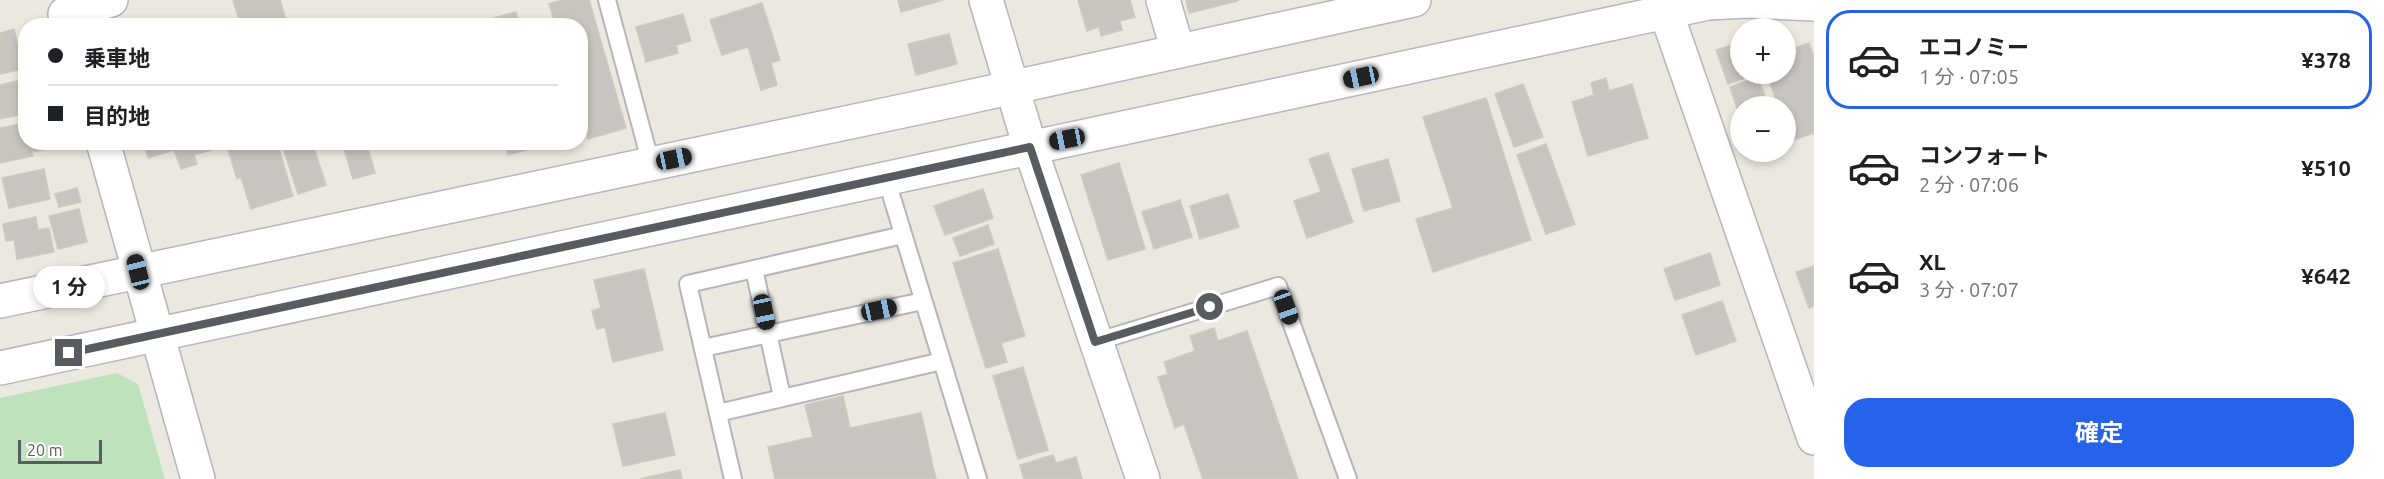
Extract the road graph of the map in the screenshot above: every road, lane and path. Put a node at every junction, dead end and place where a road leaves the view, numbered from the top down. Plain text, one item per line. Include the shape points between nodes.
1 (111, 0) edge
2 (607, 0) edge
3 (986, 0) edge
4 (1163, 0) edge
5 (1414, 0) edge
6 (1814, 4) edge
7 (1664, 6) edge
8 (1330, 9) edge
9 (65, 13) edge
10 (1178, 51) junction
11 (1012, 87) junction
12 (1030, 147) junction
13 (105, 150) edge
14 (651, 164) junction
15 (886, 178) junction
16 (903, 235) junction
17 (754, 269) junction
18 (138, 272) junction
19 (0, 301) edge
20 (923, 301) junction
21 (768, 334) junction
22 (157, 335) junction
23 (1095, 342) junction
24 (703, 348) junction
25 (942, 361) junction
26 (0, 368) edge
27 (782, 397) junction
28 (718, 413) junction
29 (1814, 438) edge
30 (198, 479) edge
31 (733, 479) edge
32 (978, 479) edge
33 (1143, 479) edge
34 (1348, 479) edge

1 - 9 street
2 - 14 lane
3 - 11 street
4 - 10 street
5 - 8 street
6 - 7 street via 1757,1
7 - 12 street
7 - 29 street
8 - 10 street
10 - 11 street
11 - 12 street
11 - 14 street
12 - 15 street
12 - 23 street
13 - 18 street
14 - 18 street
15 - 16 lane
15 - 22 street
16 - 17 lane
16 - 20 lane
17 - 21 lane
17 - 24 lane via 688,284
18 - 19 street
18 - 22 street
20 - 21 lane
20 - 25 lane
21 - 24 lane
21 - 27 lane
22 - 26 street
22 - 30 street
23 - 33 street
23 - 34 lane via 1278,286
24 - 28 lane
25 - 27 lane
25 - 32 lane
27 - 28 lane
28 - 31 lane

